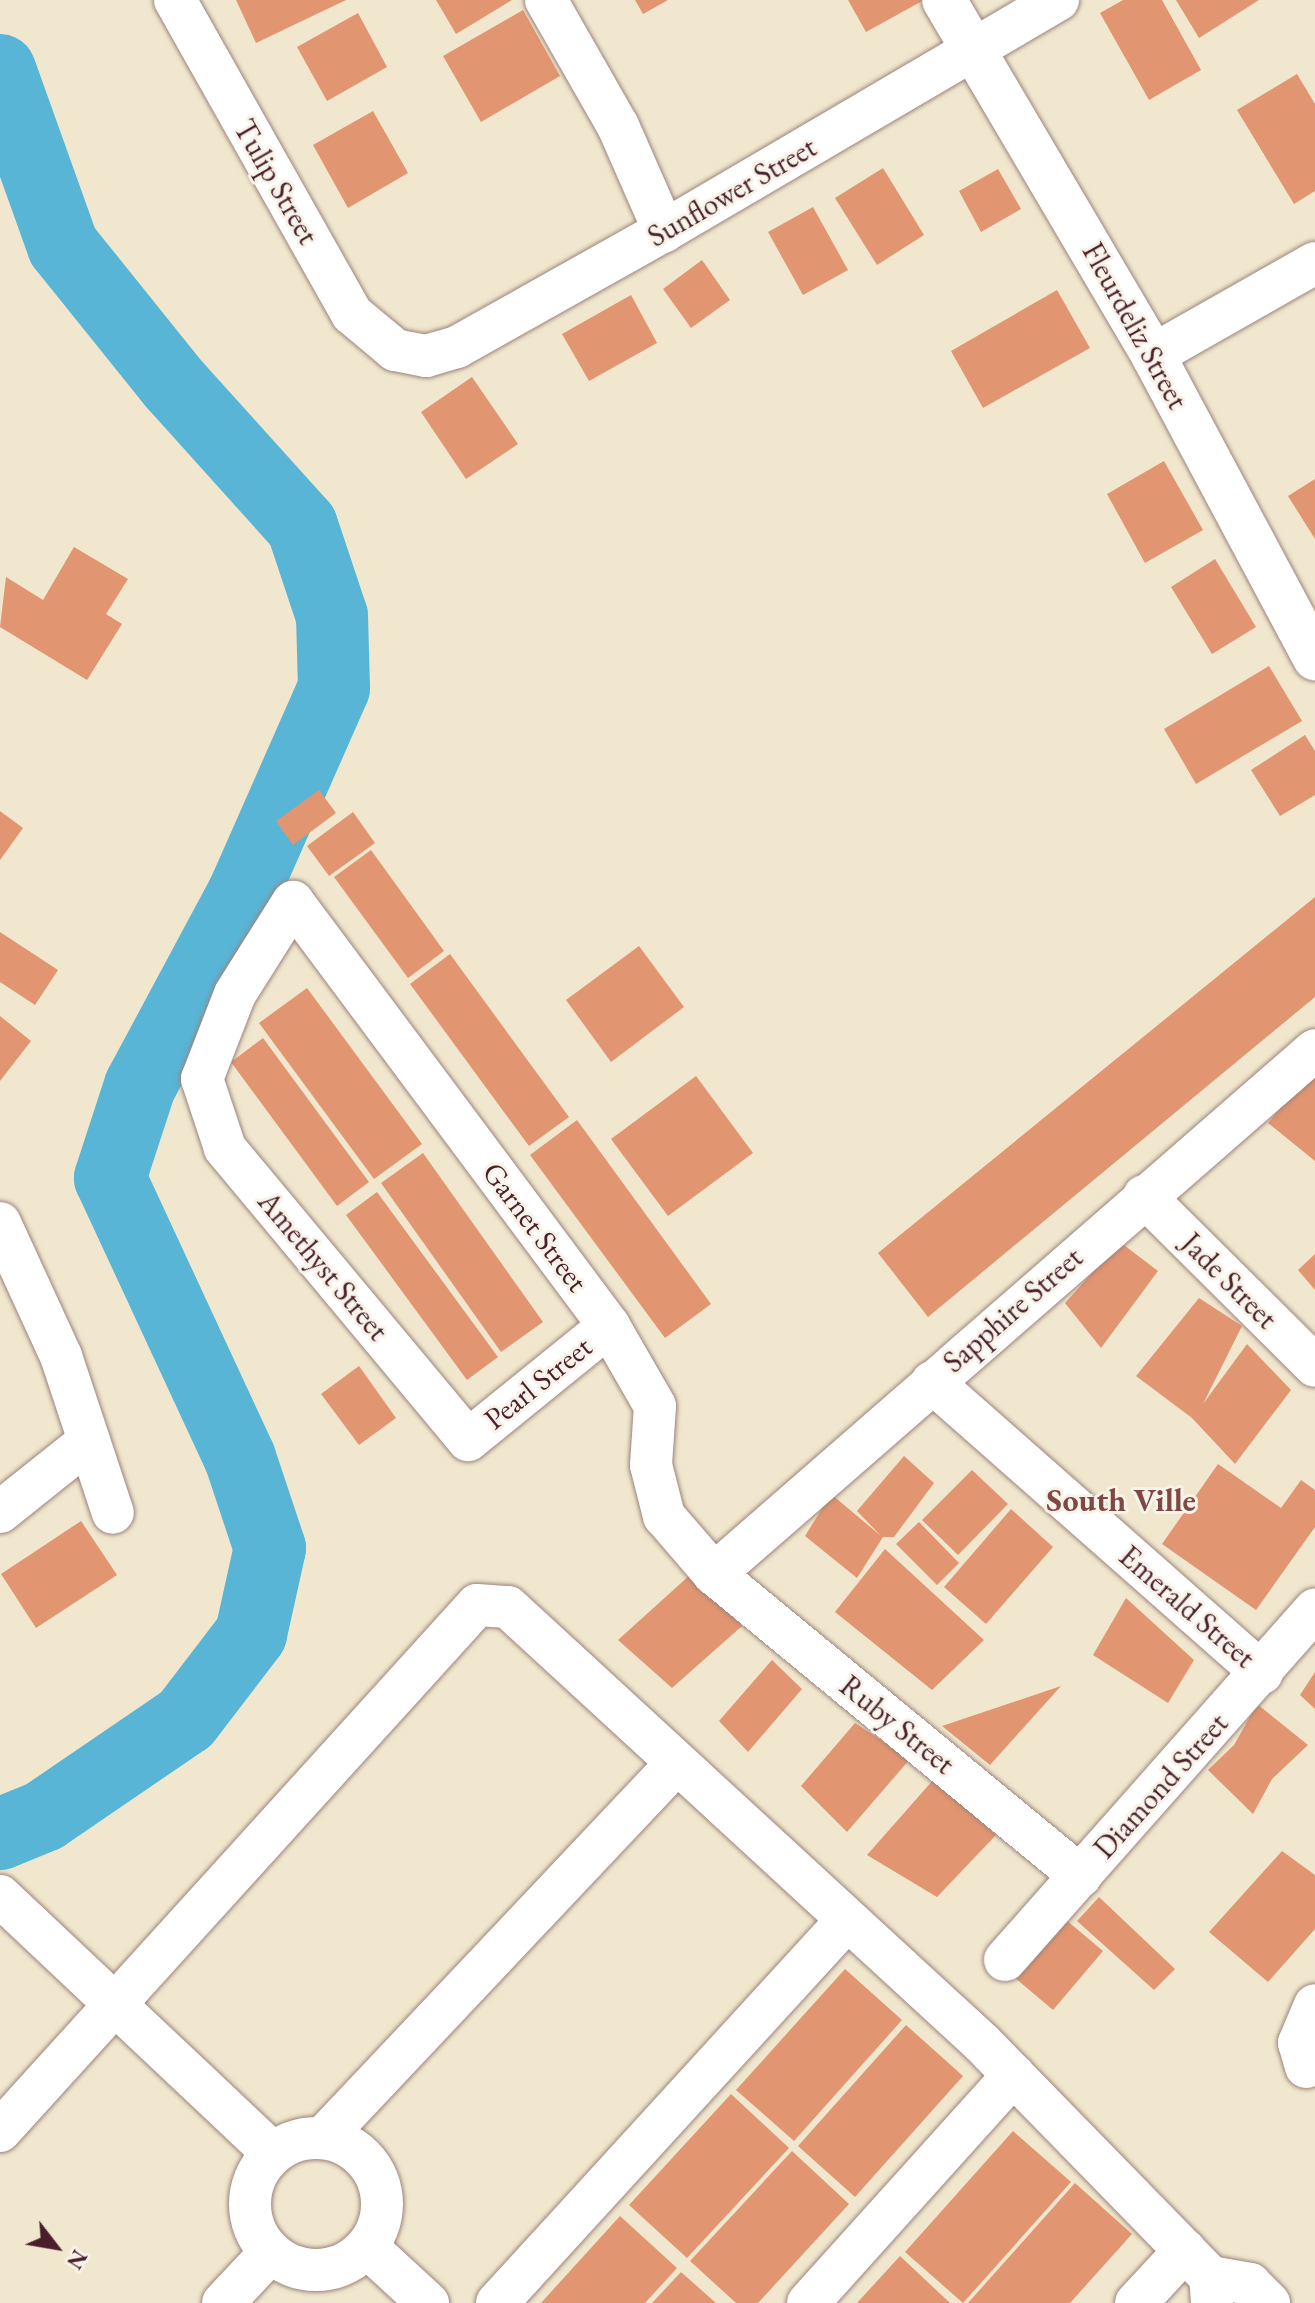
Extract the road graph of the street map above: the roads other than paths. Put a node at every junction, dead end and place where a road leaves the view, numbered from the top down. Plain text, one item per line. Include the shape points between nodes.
1 (175, 0) edge
2 (546, 0) edge
3 (944, 0) edge
4 (1058, 0) edge
5 (977, 52) junction
6 (664, 231) junction
7 (1315, 263) edge
8 (395, 350) joint
9 (1153, 355) junction
10 (1315, 658) edge
11 (293, 902) joint
12 (1315, 1050) edge
13 (1144, 1196) junction
14 (0, 1223) edge
15 (609, 1326) junction
16 (1315, 1366) edge
17 (932, 1382) junction
18 (468, 1440) joint
19 (89, 1441) junction
20 (0, 1512) edge
21 (113, 1513) dead end
22 (714, 1574) junction
23 (1315, 1610) edge
24 (1262, 1673) junction
25 (674, 1766) junction
26 (1080, 1876) junction
27 (0, 1896) edge
28 (846, 1921) junction
29 (1005, 1960) dead end
30 (115, 2004) junction
31 (1315, 2005) edge
32 (1306, 2067) dead end
33 (1013, 2075) junction
34 (0, 2131) edge
35 (323, 2138) junction
36 (273, 2153) junction
37 (367, 2247) junction
38 (270, 2253) junction
39 (1203, 2277) edge
40 (223, 2303) edge
41 (428, 2303) edge
42 (497, 2303) edge
43 (808, 2303) edge
44 (1136, 2303) edge
45 (1269, 2303) edge

1 - 8 street, Tulip Street via 352,314
2 - 6 street via 618,126
3 - 5 street, Fleurdeliz Street
4 - 5 street, Sunflower Street
5 - 6 street, Sunflower Street
5 - 9 street, Fleurdeliz Street
6 - 8 street, Sunflower Street via 457,347 426,356
7 - 9 street
9 - 10 street, Fleurdeliz Street
11 - 15 street, Garnet Street
11 - 18 street, Amethyst Street via 235,994 202,1079 225,1148
12 - 13 street, Sapphire Street
13 - 16 street, Jade Street
13 - 17 street, Sapphire Street
14 - 19 street via 61,1356
15 - 18 street, Pearl Street
15 - 22 street, Garnet Street via 655,1406 651,1465 664,1516
17 - 22 street, Sapphire Street
17 - 24 street, Emerald Street
19 - 20 street
19 - 21 street
22 - 26 street, Ruby Street
23 - 24 street, Diamond Street
24 - 26 street, Diamond Street
25 - 28 street
25 - 30 street via 508,1607 477,1605
25 - 35 street
26 - 29 street, Diamond Street
27 - 30 street
28 - 33 street
28 - 42 street
30 - 34 street
30 - 36 street
31 - 32 street via 1299,2043
33 - 39 street
33 - 43 street
35 - 36 street via 293,2141
35 - 37 street via 356,2151 381,2187 380,2218
36 - 38 street via 250,2191 257,2235
37 - 38 street via 330,2269 288,2265
37 - 41 street
38 - 40 street
39 - 44 street
39 - 45 street via 1250,2284

